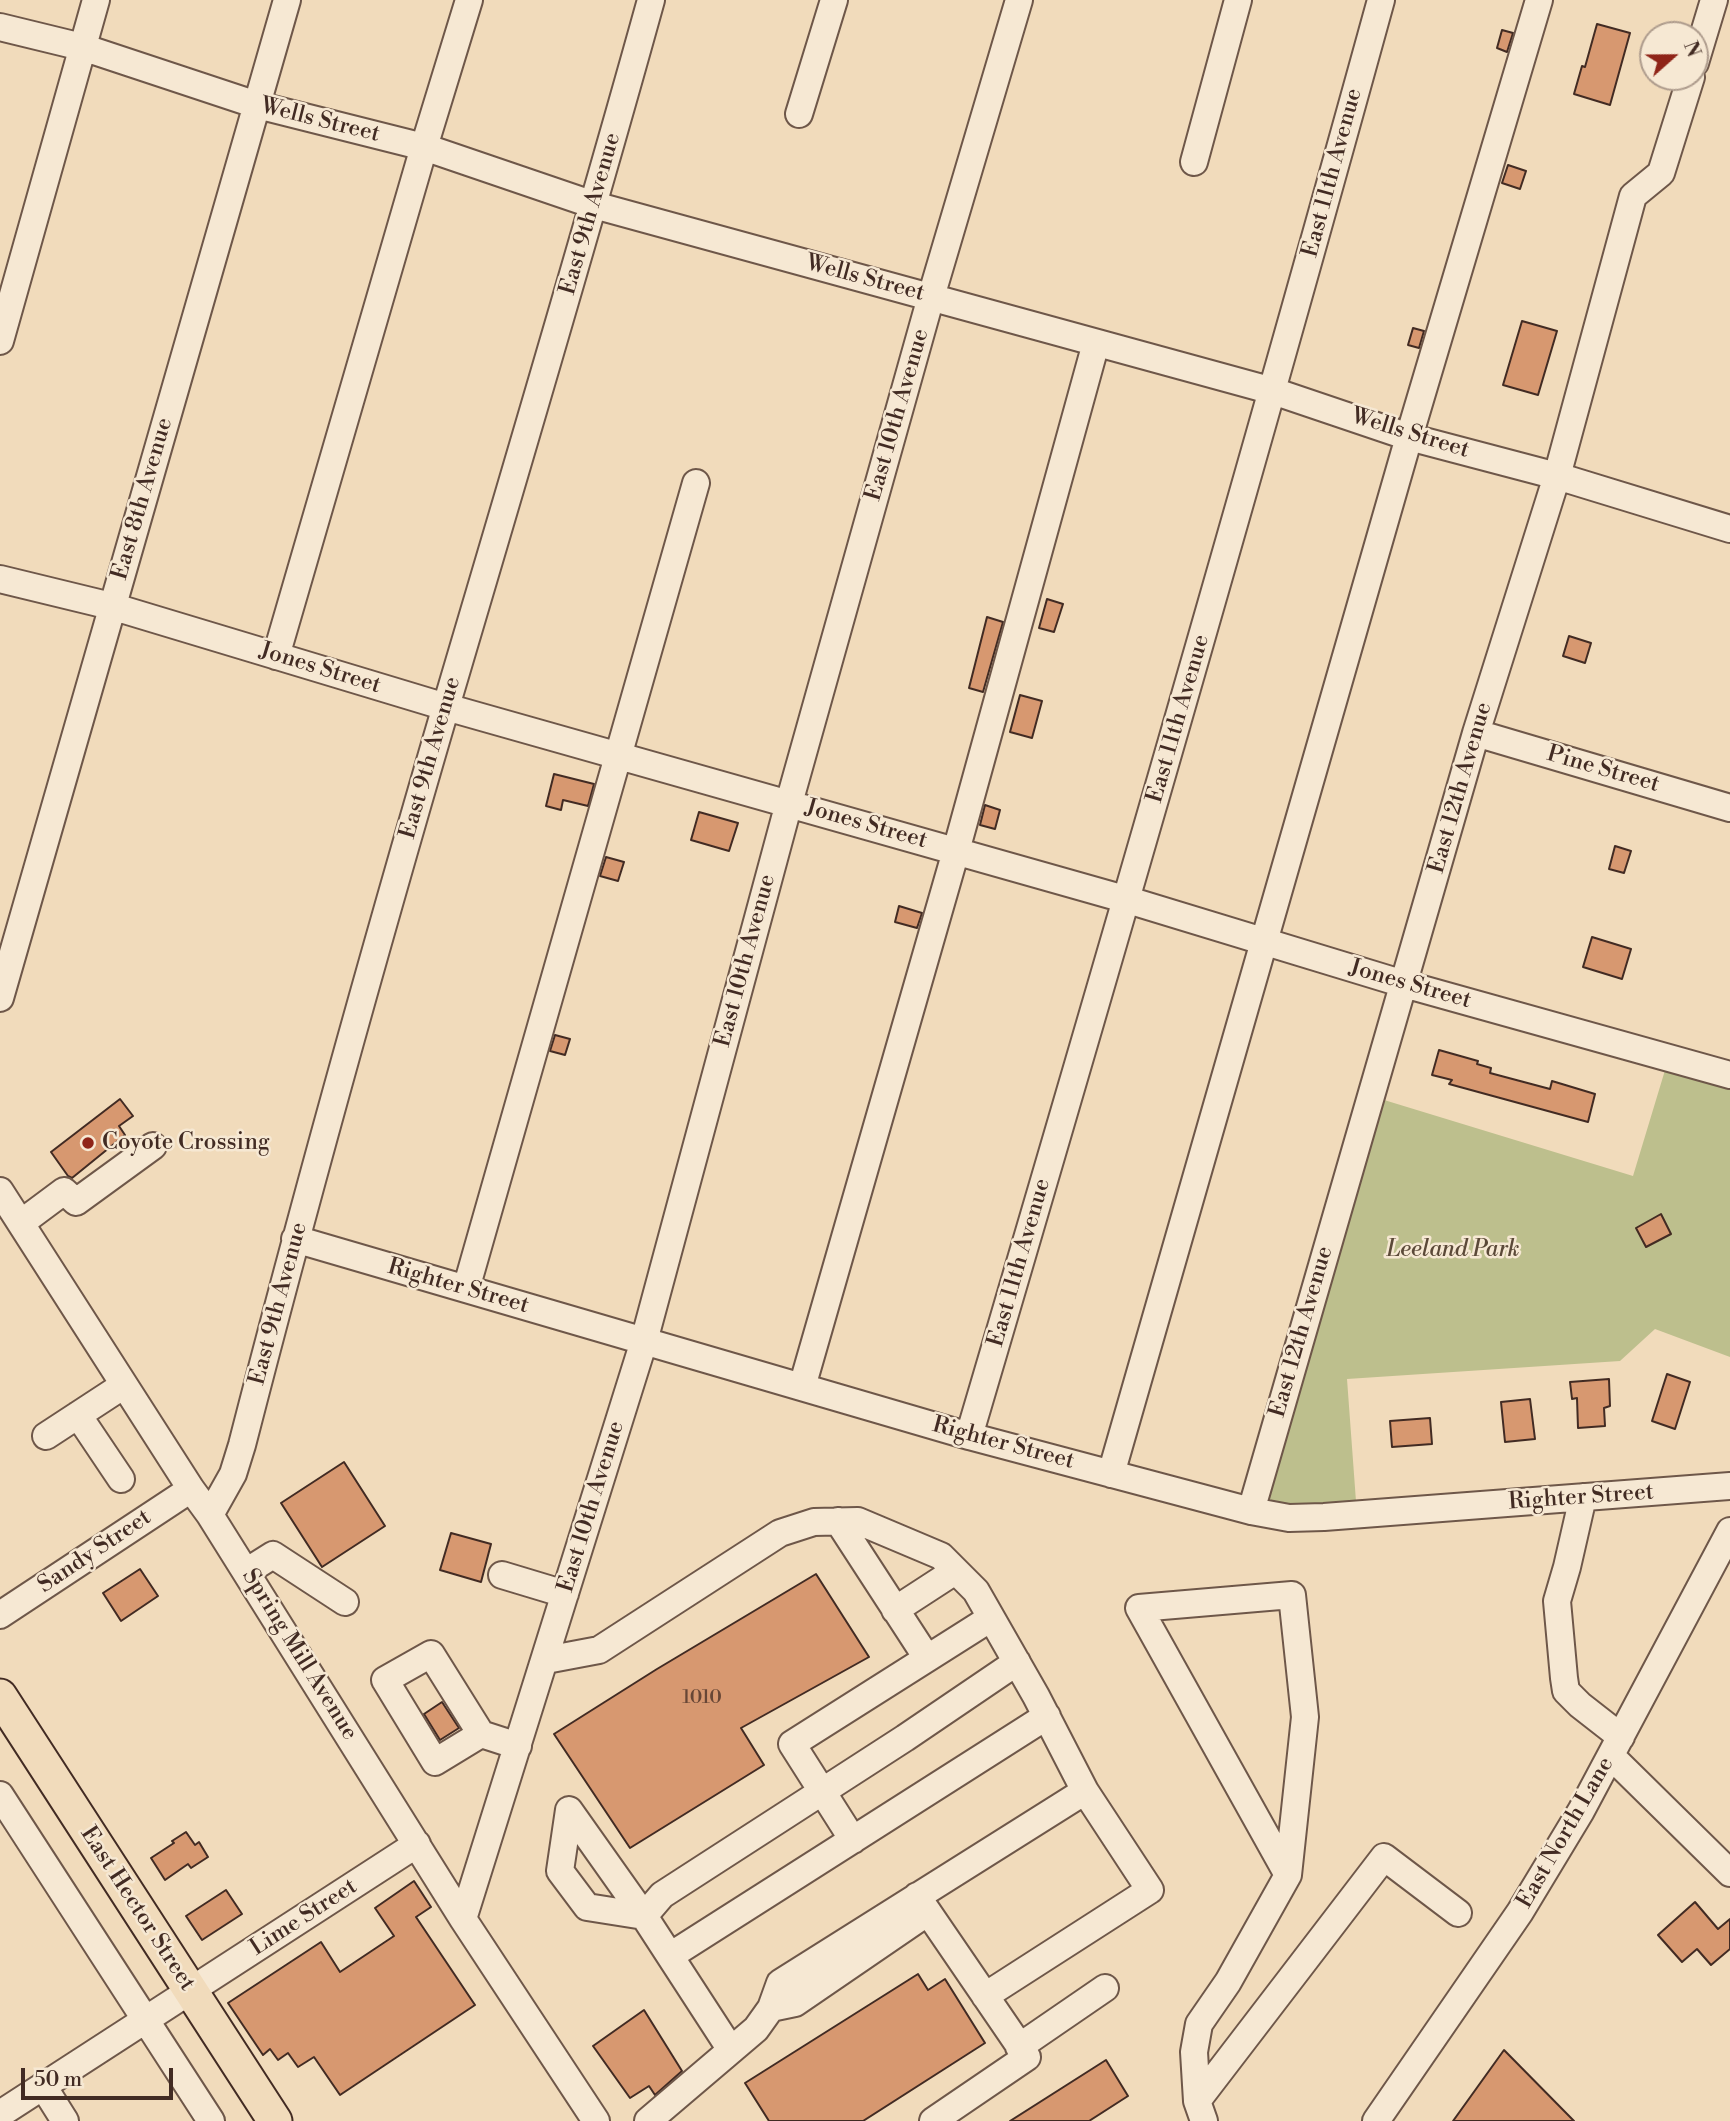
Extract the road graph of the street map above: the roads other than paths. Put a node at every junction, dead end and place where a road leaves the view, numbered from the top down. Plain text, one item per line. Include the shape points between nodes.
1 (96, 0) edge
2 (287, 0) edge
3 (469, 0) edge
4 (651, 0) edge
5 (834, 0) edge
6 (1019, 0) edge
7 (1238, 0) edge
8 (1381, 0) edge
9 (1539, 0) edge
10 (1714, 0) edge
11 (1708, 21) edge
12 (0, 27) edge
13 (82, 47) junction
14 (1687, 91) edge
15 (257, 105) junction
16 (799, 114) dead end
17 (424, 147) junction
18 (1194, 162) dead end
19 (594, 205) junction
20 (931, 297) junction
21 (0, 341) edge
22 (1096, 343) junction
23 (1273, 391) junction
24 (1409, 437) junction
25 (1557, 475) junction
26 (696, 483) dead end
27 (1730, 529) edge
28 (0, 579) edge
29 (111, 606) junction
30 (276, 656) junction
31 (446, 707) junction
32 (1476, 733) junction
33 (617, 755) junction
34 (789, 803) junction
35 (1730, 808) edge
36 (956, 851) junction
37 (1128, 900) junction
38 (1265, 942) junction
39 (1404, 984) junction
40 (0, 998) edge
41 (1730, 1075) edge
42 (153, 1146) dead end
43 (1, 1196) edge
44 (21, 1223) junction
45 (295, 1239) junction
46 (466, 1289) junction
47 (644, 1340) junction
48 (124, 1385) junction
49 (802, 1387) junction
50 (78, 1415) junction
51 (46, 1436) dead end
52 (969, 1436) junction
53 (1111, 1474) junction
54 (121, 1479) dead end
55 (1730, 1486) edge
56 (191, 1489) junction
57 (1583, 1497) junction
58 (1251, 1511) junction
59 (210, 1515) junction
60 (838, 1521) junction
61 (1730, 1531) edge
62 (955, 1571) junction
63 (246, 1572) junction
64 (502, 1575) dead end
65 (565, 1594) junction
66 (345, 1602) dead end
67 (895, 1610) junction
68 (0, 1615) edge
69 (991, 1618) junction
70 (927, 1658) junction
71 (545, 1660) junction
72 (1017, 1662) junction
73 (0, 1696) edge
74 (1047, 1716) junction
75 (481, 1734) dead end
76 (517, 1746) junction
77 (1616, 1746) junction
78 (822, 1791) junction
79 (1085, 1791) junction
80 (0, 1795) edge
81 (853, 1840) junction
82 (417, 1844) junction
83 (1730, 1873) edge
84 (1288, 1874) junction
85 (922, 1904) junction
86 (1458, 1913) dead end
87 (463, 1919) junction
88 (670, 1956) junction
89 (1105, 1987) dead end
90 (191, 1992) junction
91 (985, 1996) junction
92 (146, 2021) junction
93 (1019, 2047) junction
94 (731, 2050) junction
95 (43, 2086) junction
96 (0, 2114) edge
97 (1200, 2115) edge
98 (65, 2121) edge
99 (211, 2121) edge
100 (275, 2121) edge
101 (596, 2121) edge
102 (648, 2121) edge
103 (933, 2121) edge
104 (1377, 2121) edge

1 - 13 street
2 - 15 street, East 8th Avenue
3 - 17 street
4 - 19 street, East 9th Avenue
5 - 16 street
6 - 20 street, East 10th Avenue
7 - 18 street
8 - 23 street, East 11th Avenue
9 - 24 street
10 - 11 street
12 - 13 street, Wells Street
13 - 15 street, Wells Street
13 - 21 street
14 - 25 street, East 12th Avenue via 1661,173 1633,196
15 - 17 street, Wells Street
15 - 29 street, East 8th Avenue
17 - 19 street, Wells Street
17 - 30 street
19 - 20 street, Wells Street
19 - 31 street, East 9th Avenue
20 - 22 street, Wells Street
20 - 34 street, East 10th Avenue
22 - 23 street, Wells Street
22 - 36 street
23 - 24 street, Wells Street
23 - 37 street, East 11th Avenue
24 - 25 street, Wells Street
24 - 38 street
25 - 27 street, Wells Street
25 - 32 street, East 12th Avenue
26 - 33 street
28 - 29 street, Jones Street
29 - 30 street, Jones Street
29 - 40 street, East 8th Avenue
30 - 31 street, Jones Street
31 - 33 street, Jones Street
31 - 45 street, East 9th Avenue
32 - 35 street, Pine Street
32 - 39 street, East 12th Avenue
33 - 34 street, Jones Street
33 - 46 street
34 - 36 street, Jones Street
34 - 47 street, East 10th Avenue
36 - 37 street, Jones Street
36 - 49 street
37 - 38 street, Jones Street
37 - 52 street, East 11th Avenue
38 - 39 street, Jones Street
38 - 53 street
39 - 41 street, Jones Street
39 - 58 street, East 12th Avenue
42 - 44 street via 76,1202 64,1191
43 - 44 street, Spring Mill Avenue
44 - 48 street, Spring Mill Avenue
45 - 46 street, Righter Street
45 - 59 street, East 9th Avenue via 242,1445 233,1474
46 - 47 street, Righter Street
47 - 49 street, Righter Street
47 - 65 street, East 10th Avenue
48 - 50 street
48 - 56 street, Spring Mill Avenue
49 - 52 street, Righter Street
50 - 51 street
50 - 54 street
52 - 53 street, Righter Street
53 - 58 street, Righter Street
55 - 57 street, Righter Street
56 - 59 street, Spring Mill Avenue
56 - 68 street, Sandy Street
57 - 58 street, Righter Street via 1324,1517 1289,1518
57 - 77 street via 1557,1601 1564,1678 1566,1691
59 - 63 street, Spring Mill Avenue
60 - 62 street via 858,1521 940,1556
60 - 67 street
60 - 71 street via 814,1522 780,1533 599,1650
61 - 77 street, East North Lane
62 - 67 street
62 - 69 street via 976,1591
63 - 66 street via 273,1555
63 - 82 street, Spring Mill Avenue
64 - 65 street
65 - 71 street, East 10th Avenue
67 - 70 street
69 - 70 street
69 - 72 street
70 - 78 street via 792,1744
71 - 76 street, East 10th Avenue
72 - 74 street
72 - 78 street
73 - 90 main road, East Hector Street
74 - 79 street
74 - 81 street
75 - 76 street
76 - 87 street, East 10th Avenue
77 - 83 street
77 - 104 street, East North Lane via 1520,1912
78 - 81 street
78 - 88 street via 662,1895 644,1916
79 - 85 street
79 - 91 street via 1150,1890
80 - 92 street
81 - 88 street
82 - 87 street, Spring Mill Avenue
82 - 90 street, Lime Street
84 - 84 street via 1305,1717 1292,1595 1139,1608
84 - 97 street via 1228,1982 1199,2024 1194,2052
85 - 91 street
85 - 94 street via 795,2003 771,2008 756,2029
86 - 97 street via 1384,1857
87 - 101 street, Spring Mill Avenue
88 - 94 street
89 - 93 street
90 - 92 street, Lime Street
90 - 100 main road, East Hector Street
91 - 93 street
92 - 95 street, Lime Street
92 - 99 street
93 - 103 street via 1027,2057
94 - 102 street
95 - 96 street, Lime Street
95 - 98 street

